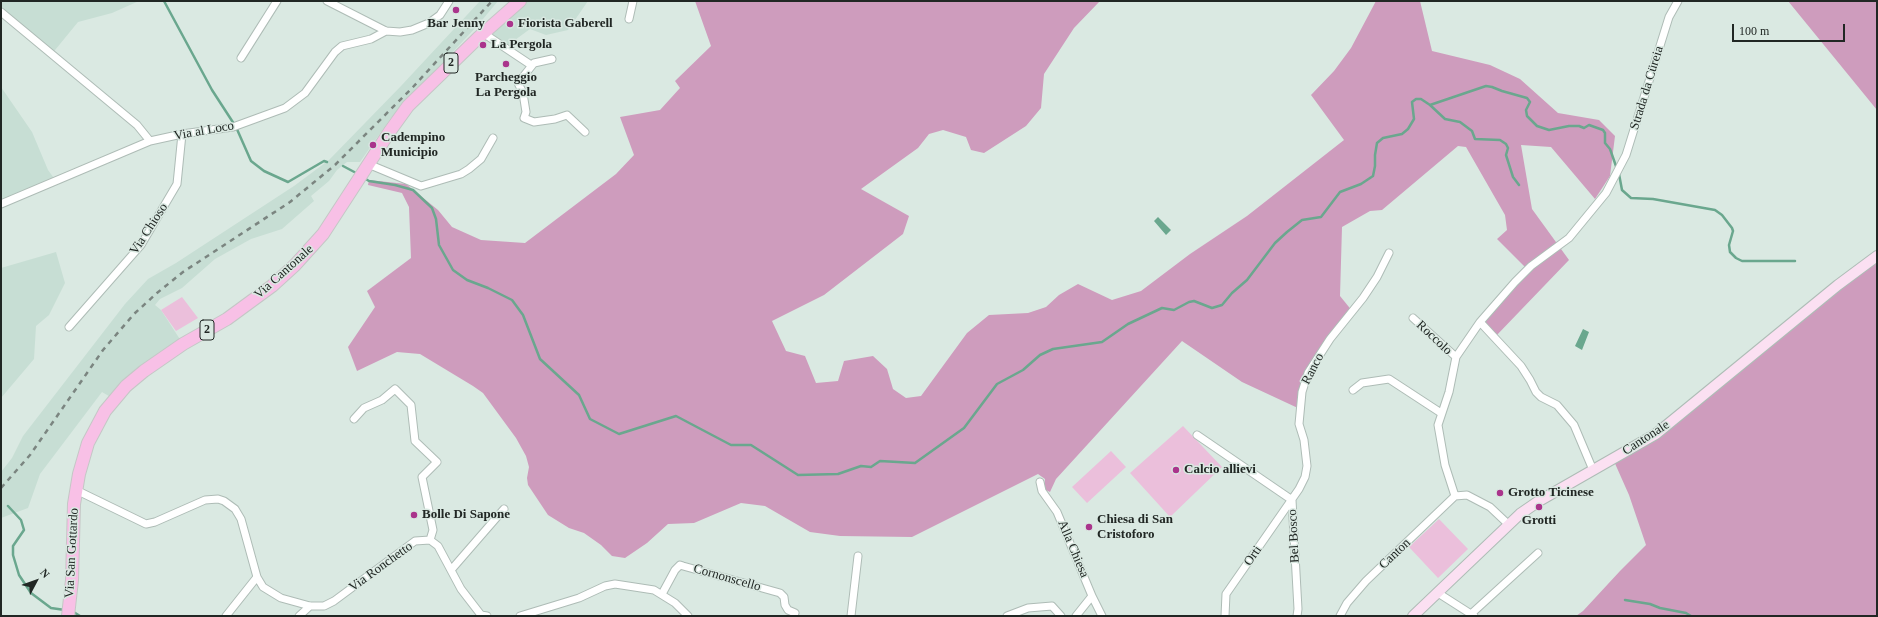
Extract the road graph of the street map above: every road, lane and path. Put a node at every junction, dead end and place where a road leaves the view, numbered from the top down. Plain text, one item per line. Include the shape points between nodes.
1 (278, 1) edge
2 (327, 1) edge
3 (449, 1) edge
4 (520, 1) edge
5 (633, 1) edge
6 (1678, 1) edge
7 (1, 12) edge
8 (629, 19) dead end
9 (386, 31) junction
10 (483, 33) junction
11 (241, 58) dead end
12 (552, 59) dead end
13 (531, 66) junction
14 (585, 132) dead end
15 (182, 134) junction
16 (493, 138) dead end
17 (150, 141) junction
18 (364, 171) junction
19 (1, 204) edge
20 (1389, 253) dead end
21 (1877, 256) edge
22 (1413, 318) dead end
23 (1480, 322) junction
24 (69, 327) dead end
25 (1456, 357) junction
26 (1353, 390) dead end
27 (1441, 413) junction
28 (354, 419) dead end
29 (1197, 435) dead end
30 (1593, 470) junction
31 (1040, 482) dead end
32 (76, 490) junction
33 (1455, 496) junction
34 (1292, 500) junction
35 (504, 509) dead end
36 (1508, 524) junction
37 (430, 540) junction
38 (1538, 553) dead end
39 (858, 556) dead end
40 (451, 570) junction
41 (256, 577) junction
42 (1438, 592) junction
43 (662, 594) junction
44 (1092, 596) junction
45 (310, 606) junction
46 (795, 613) dead end
47 (1472, 615) edge
48 (68, 616) edge
49 (226, 616) edge
50 (299, 616) edge
51 (487, 616) edge
52 (520, 616) edge
53 (688, 616) edge
54 (851, 616) edge
55 (1007, 616) edge
56 (1061, 616) edge
57 (1076, 616) edge
58 (1102, 616) edge
59 (1225, 616) edge
60 (1297, 616) edge
61 (1340, 616) edge
62 (1413, 616) edge

1 - 11 street
2 - 9 street
3 - 9 street via 440,15 429,23 406,31
4 - 10 main road, Via Cantonale / 2
5 - 8 street
6 - 23 street, Strada da Cüreia via 1669,17 1626,155 1601,200 1579,228 1531,266
7 - 17 street via 137,125
9 - 15 street, Via al Loco via 372,39 342,46 298,99 286,108 236,126
10 - 13 street
10 - 18 main road, Via Cantonale / 2 via 414,99
12 - 13 street
13 - 14 street via 518,83 523,93 526,120 534,122 567,115
15 - 17 street, Via al Loco
15 - 24 street, Via Chioso via 177,184 141,245
16 - 18 street via 481,159 469,170 421,186
17 - 19 street, Via al Loco
18 - 32 main road, Via Cantonale / 2 via 315,244 289,271 227,318 155,362 114,399 88,443
20 - 34 street, Ranco via 1368,292 1330,339 1308,373 1302,392 1298,424 1304,440 1307,466 1305,477
21 - 30 street, Cantonale via 1656,434
22 - 25 street, Roccolo
23 - 25 street
23 - 30 street via 1521,366 1536,392 1557,405 1574,425
25 - 27 street via 1449,392
26 - 27 street via 1362,383 1389,379
27 - 33 street via 1438,425 1445,464
28 - 37 street via 364,408 382,400 395,388 411,405 416,441 437,462 422,476 433,530
29 - 34 street, Bel Bosco
30 - 36 street, Cantonale via 1531,506
31 - 44 street, Alla Chiesa via 1042,491 1057,512
32 - 41 street, Via Ronchetto via 146,524 205,500 224,501 235,509 241,519
32 - 48 main road, Via San Gottardo / 2 via 72,591
33 - 36 street via 1467,495 1490,507
33 - 61 street, Canton via 1366,581 1347,603
34 - 59 street, Orti via 1226,594
34 - 60 street, Bel Bosco
35 - 40 street
36 - 42 street, Cantonale
37 - 40 street, Via Ronchetto via 438,546
37 - 45 street, Via Ronchetto via 415,541 334,601 324,606
38 - 47 street
39 - 54 street
40 - 51 street, Via Ronchetto via 477,610 481,615
41 - 45 street, Via Ronchetto via 263,587 281,598
41 - 49 street
42 - 47 street
42 - 62 street, Cantonale
43 - 46 street, Cornonscello via 675,570 683,566 780,593 784,597 785,606
43 - 52 street via 627,585 605,586 579,598
43 - 53 street
44 - 57 street
44 - 58 street, Alla Chiesa
45 - 50 street
55 - 56 street via 1028,608 1052,606

